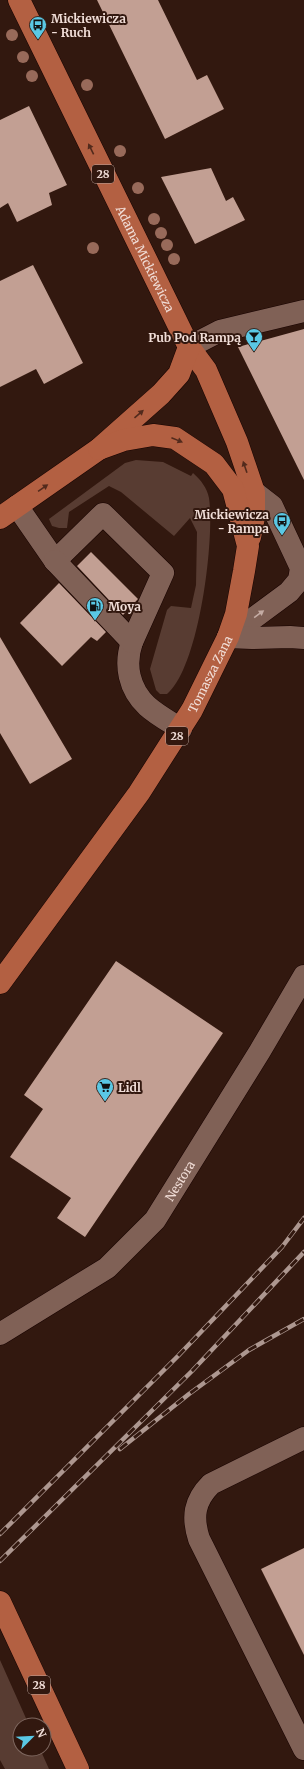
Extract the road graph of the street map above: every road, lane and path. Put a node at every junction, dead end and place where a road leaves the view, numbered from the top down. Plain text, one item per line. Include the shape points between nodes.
1 (18, 0) edge
2 (304, 311) edge
3 (189, 347) junction
4 (99, 449) junction
5 (254, 492) junction
6 (9, 512) edge
7 (248, 546) junction
8 (55, 561) junction
9 (228, 637) junction
10 (304, 638) edge
11 (132, 642) junction
12 (181, 729) junction
13 (304, 976) edge
14 (0, 984) edge
15 (0, 1334) edge
16 (304, 1438) edge
17 (0, 1602) edge
18 (304, 1749) edge
19 (78, 1769) edge

3 -> 1 main road, Adama Mickiewicza / 28
2 - 3 street via 220,332
4 -> 3 main road via 161,394 179,374
5 -> 3 main road, Adama Mickiewicza / 28 via 237,442 206,370
6 -> 4 main road, 28
4 -> 7 main road, Tomasza Zana / 28 via 124,440 154,435 175,438 193,448 214,464 233,490
5 - 7 main road, Adama Mickiewicza / 28 via 254,517
9 -> 5 street via 289,592 299,580 301,568 272,506
6 - 8 street
7 - 9 main road, Tomasza Zana / 28 via 236,614
8 - 11 street
8 - 11 street via 104,514 163,573
9 - 10 street
9 - 12 main road, Tomasza Zana / 28
11 - 12 street via 127,665 135,691 148,707
12 - 14 main road, Tomasza Zana / 28 via 139,793
13 - 15 street, Nestora via 155,1220 107,1268
16 - 18 street via 211,1484 198,1500 194,1516 200,1539
17 - 19 main road, 28

